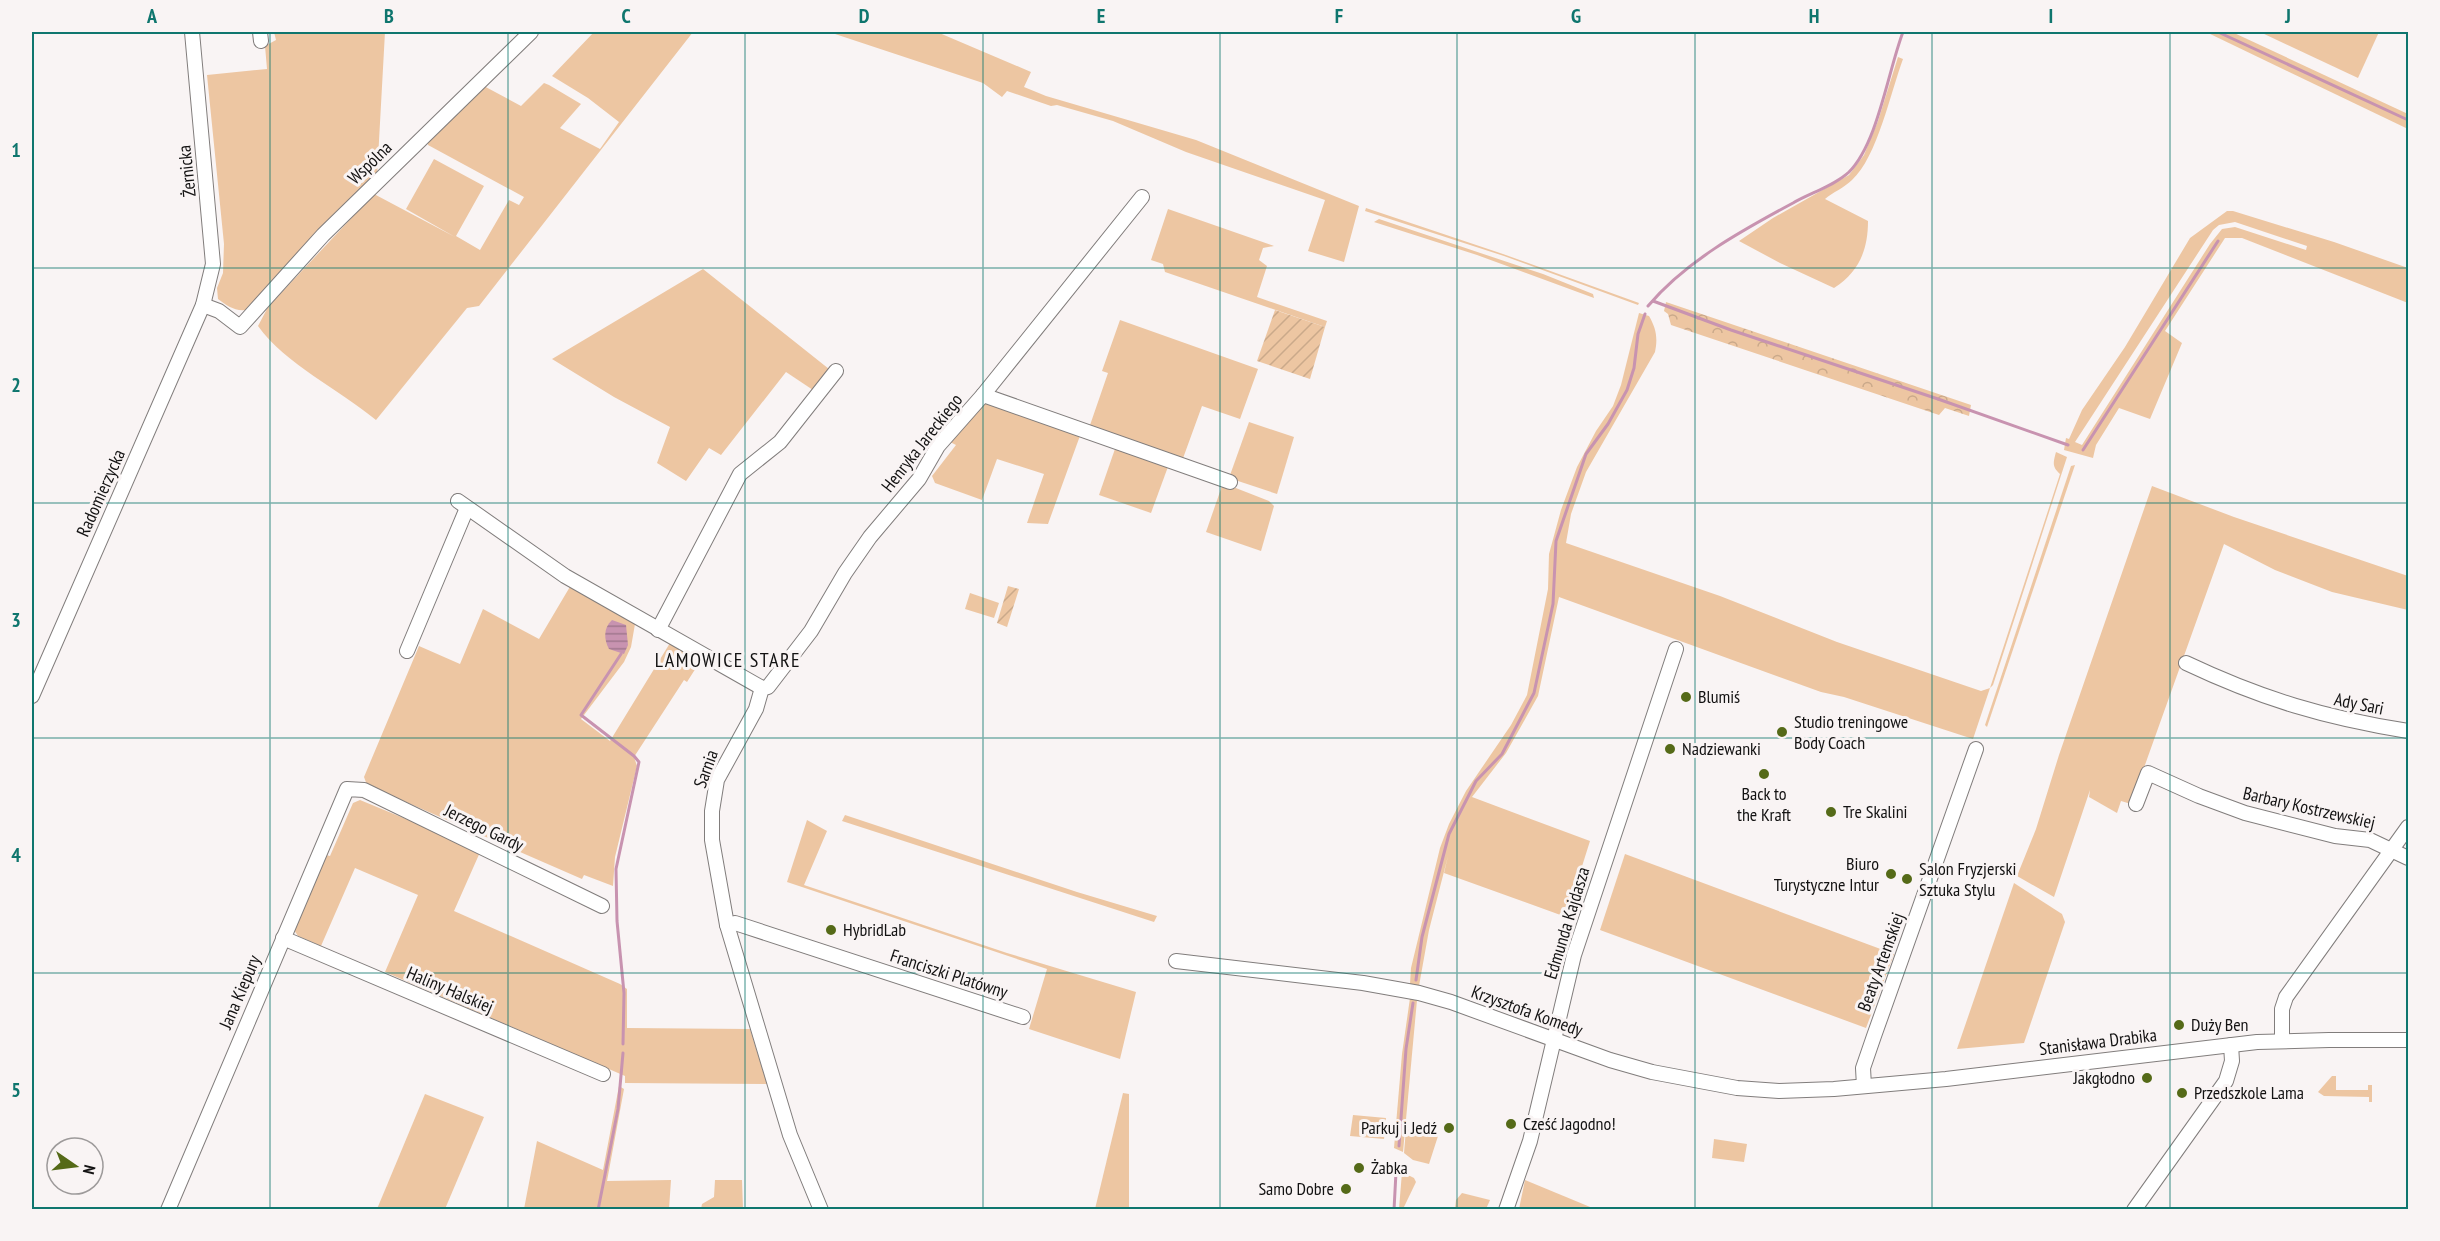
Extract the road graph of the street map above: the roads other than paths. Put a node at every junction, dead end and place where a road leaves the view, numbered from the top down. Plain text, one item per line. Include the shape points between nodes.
1 (192, 32) edge
2 (531, 32) edge
3 (1142, 197) dead end
4 (203, 305) junction
5 (836, 371) dead end
6 (982, 395) junction
7 (1230, 482) dead end
8 (658, 630) junction
9 (1676, 649) dead end
10 (407, 651) dead end
11 (2186, 663) dead end
12 (762, 688) junction
13 (32, 696) edge
14 (2409, 731) edge
15 (1976, 749) dead end
16 (347, 789) joint
17 (2136, 804) dead end
18 (2409, 827) edge
19 (2392, 850) junction
20 (2409, 858) edge
21 (602, 906) dead end
22 (727, 925) junction
23 (283, 938) junction
24 (1176, 962) dead end
25 (1023, 1017) dead end
26 (1555, 1040) junction
27 (2409, 1040) edge
28 (2282, 1041) junction
29 (2231, 1044) junction
30 (603, 1074) dead end
31 (1864, 1086) junction
32 (168, 1209) edge
33 (821, 1209) edge
34 (1506, 1209) edge
35 (2134, 1209) edge

1 - 4 street, Żernicka via 213,264
2 - 4 street, Wspólna via 236,324
3 - 6 street, Henryka Jareckiego
4 - 13 street, Radomierzycka
5 - 8 street via 780,442 740,474
6 - 7 street
6 - 12 street, Henryka Jareckiego via 938,446 919,478 857,555 811,631 768,687
8 - 10 street via 565,576 463,505
8 - 12 street
9 - 26 street, Edmunda Kajdasza via 1574,955
11 - 14 street, Ady Sari via 2303,710
12 - 22 street, Sarnia via 756,709 721,771 715,790 712,840
15 - 31 street, Beaty Artemskiej via 1863,1068
16 - 21 street, Jerzego Gardy via 364,790
16 - 23 street, Jana Kiepury
17 - 19 street, Barbary Kostrzewskiej via 2148,773 2246,813 2336,836 2370,840
18 - 19 street
19 - 20 street
19 - 28 street via 2286,997
22 - 25 street, Franciszki Platówny via 735,923
22 - 33 street, Sarnia via 790,1135
23 - 30 street, Haliny Halskiej
23 - 32 street, Jana Kiepury
24 - 26 street, Krzysztofa Komedy via 1419,993
26 - 31 street, Krzysztofa Komedy via 1610,1060 1686,1080 1779,1090
26 - 34 street, Edmunda Kajdasza via 1530,1141
27 - 28 street, Stanisława Drabika
28 - 29 street, Stanisława Drabika
29 - 31 street, Stanisława Drabika
29 - 35 street via 2232,1061 2226,1081

